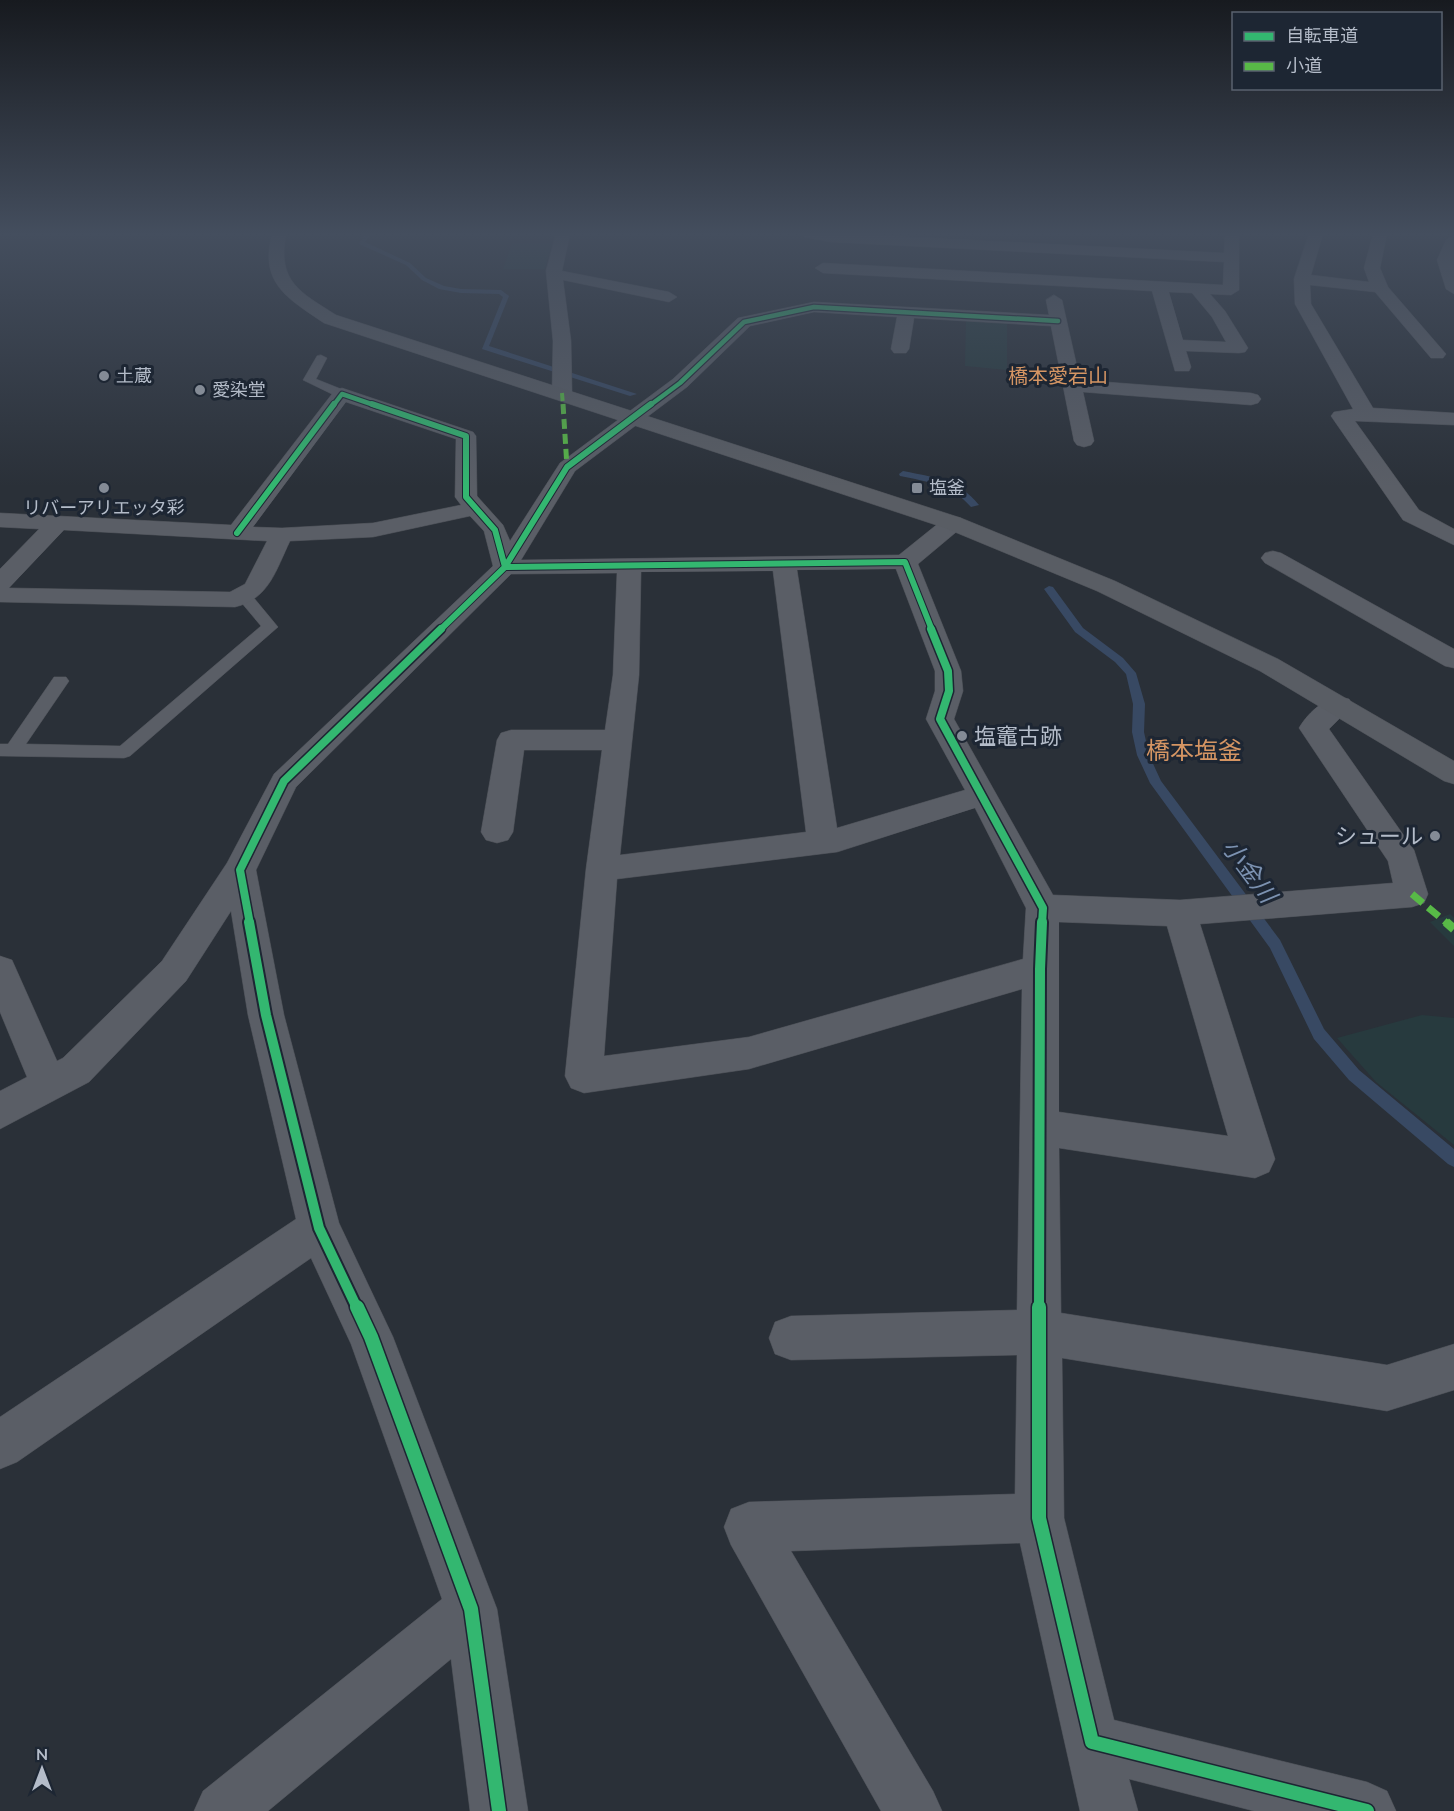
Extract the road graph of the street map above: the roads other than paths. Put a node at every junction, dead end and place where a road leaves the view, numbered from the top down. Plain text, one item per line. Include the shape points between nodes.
1 (329, 319) edge
2 (560, 319) edge
3 (760, 319) edge
4 (905, 319) edge
5 (1016, 319) edge
6 (1168, 319) edge
7 (1221, 319) edge
8 (1311, 319) edge
9 (1406, 319) edge
10 (1058, 321) joint
11 (1176, 345) junction
12 (900, 349) dead end
13 (1437, 354) dead end
14 (321, 358) dead end
15 (561, 380) junction
16 (1072, 385) junction
17 (342, 394) junction
18 (1190, 394) junction
19 (1251, 399) dead end
20 (1366, 414) junction
21 (636, 418) junction
22 (1454, 419) edge
23 (1084, 441) dead end
24 (476, 508) junction
25 (0, 520) edge
26 (953, 523) junction
27 (57, 524) junction
28 (237, 533) junction
29 (282, 535) junction
30 (1454, 538) edge
31 (1273, 558) dead end
32 (905, 562) junction
33 (784, 564) junction
34 (629, 566) junction
35 (506, 567) junction
36 (0, 583) edge
37 (0, 595) edge
38 (243, 595) junction
39 (1454, 660) edge
40 (60, 681) dead end
41 (1339, 705) junction
42 (618, 741) junction
43 (7, 750) edge
44 (1454, 774) edge
45 (983, 795) junction
46 (497, 832) dead end
47 (824, 841) junction
48 (602, 869) junction
49 (240, 870) junction
50 (1043, 908) junction
51 (1180, 913) junction
52 (1040, 969) junction
53 (0, 970) edge
54 (49, 1085) junction
55 (0, 1111) edge
56 (1040, 1127) junction
57 (319, 1228) junction
58 (1038, 1332) junction
59 (791, 1338) dead end
60 (1454, 1367) edge
61 (0, 1445) edge
62 (1039, 1518) junction
63 (471, 1609) junction
64 (1092, 1742) junction
65 (223, 1811) edge
66 (499, 1811) edge
67 (914, 1811) edge
68 (1109, 1811) edge
69 (1367, 1811) edge

1 - 15 street via 393,341
2 - 15 street
3 - 21 street via 744,322 680,383
4 - 12 street
5 - 10 street
6 - 11 street
7 - 11 street via 1239,348
8 - 20 street
9 - 13 street
10 - 16 street
11 - 18 street
14 - 17 lane via 309,380
15 - 21 street
16 - 18 street
16 - 23 street
17 - 24 street via 466,436 466,497
17 - 28 street
18 - 19 street
20 - 22 street
20 - 30 street via 1341,416 1411,515
21 - 26 street
21 - 35 street via 567,467
24 - 29 street via 373,530
24 - 35 street via 495,530
25 - 27 street
26 - 32 street
26 - 41 street via 1106,586 1269,665
27 - 28 street
27 - 36 street
28 - 29 street
29 - 38 street via 255,588
31 - 39 street
32 - 33 street
32 - 45 street via 948,671 949,692 940,719
33 - 34 street
33 - 47 street
34 - 35 street
34 - 42 street via 626,675
35 - 49 street via 284,781
37 - 38 street via 235,600
38 - 43 lane via 270,627 124,752
40 - 43 lane
41 - 44 street
41 - 51 street via 1314,728 1403,859 1413,894
42 - 46 street via 511,741
42 - 48 street
45 - 47 street
45 - 50 street
47 - 48 street
48 - 52 street via 584,1076 749,1053
49 - 54 street via 174,971 76,1070
49 - 57 street via 266,1015
50 - 51 street
50 - 52 street
51 - 56 street via 1255,1159
52 - 56 street
53 - 54 street
54 - 55 street
56 - 58 street
57 - 61 street
57 - 63 street via 371,1337
58 - 59 street
58 - 60 street via 1388,1388
58 - 62 street
62 - 64 street
62 - 67 street via 749,1527
63 - 65 street
63 - 66 street
64 - 68 street
64 - 69 street

